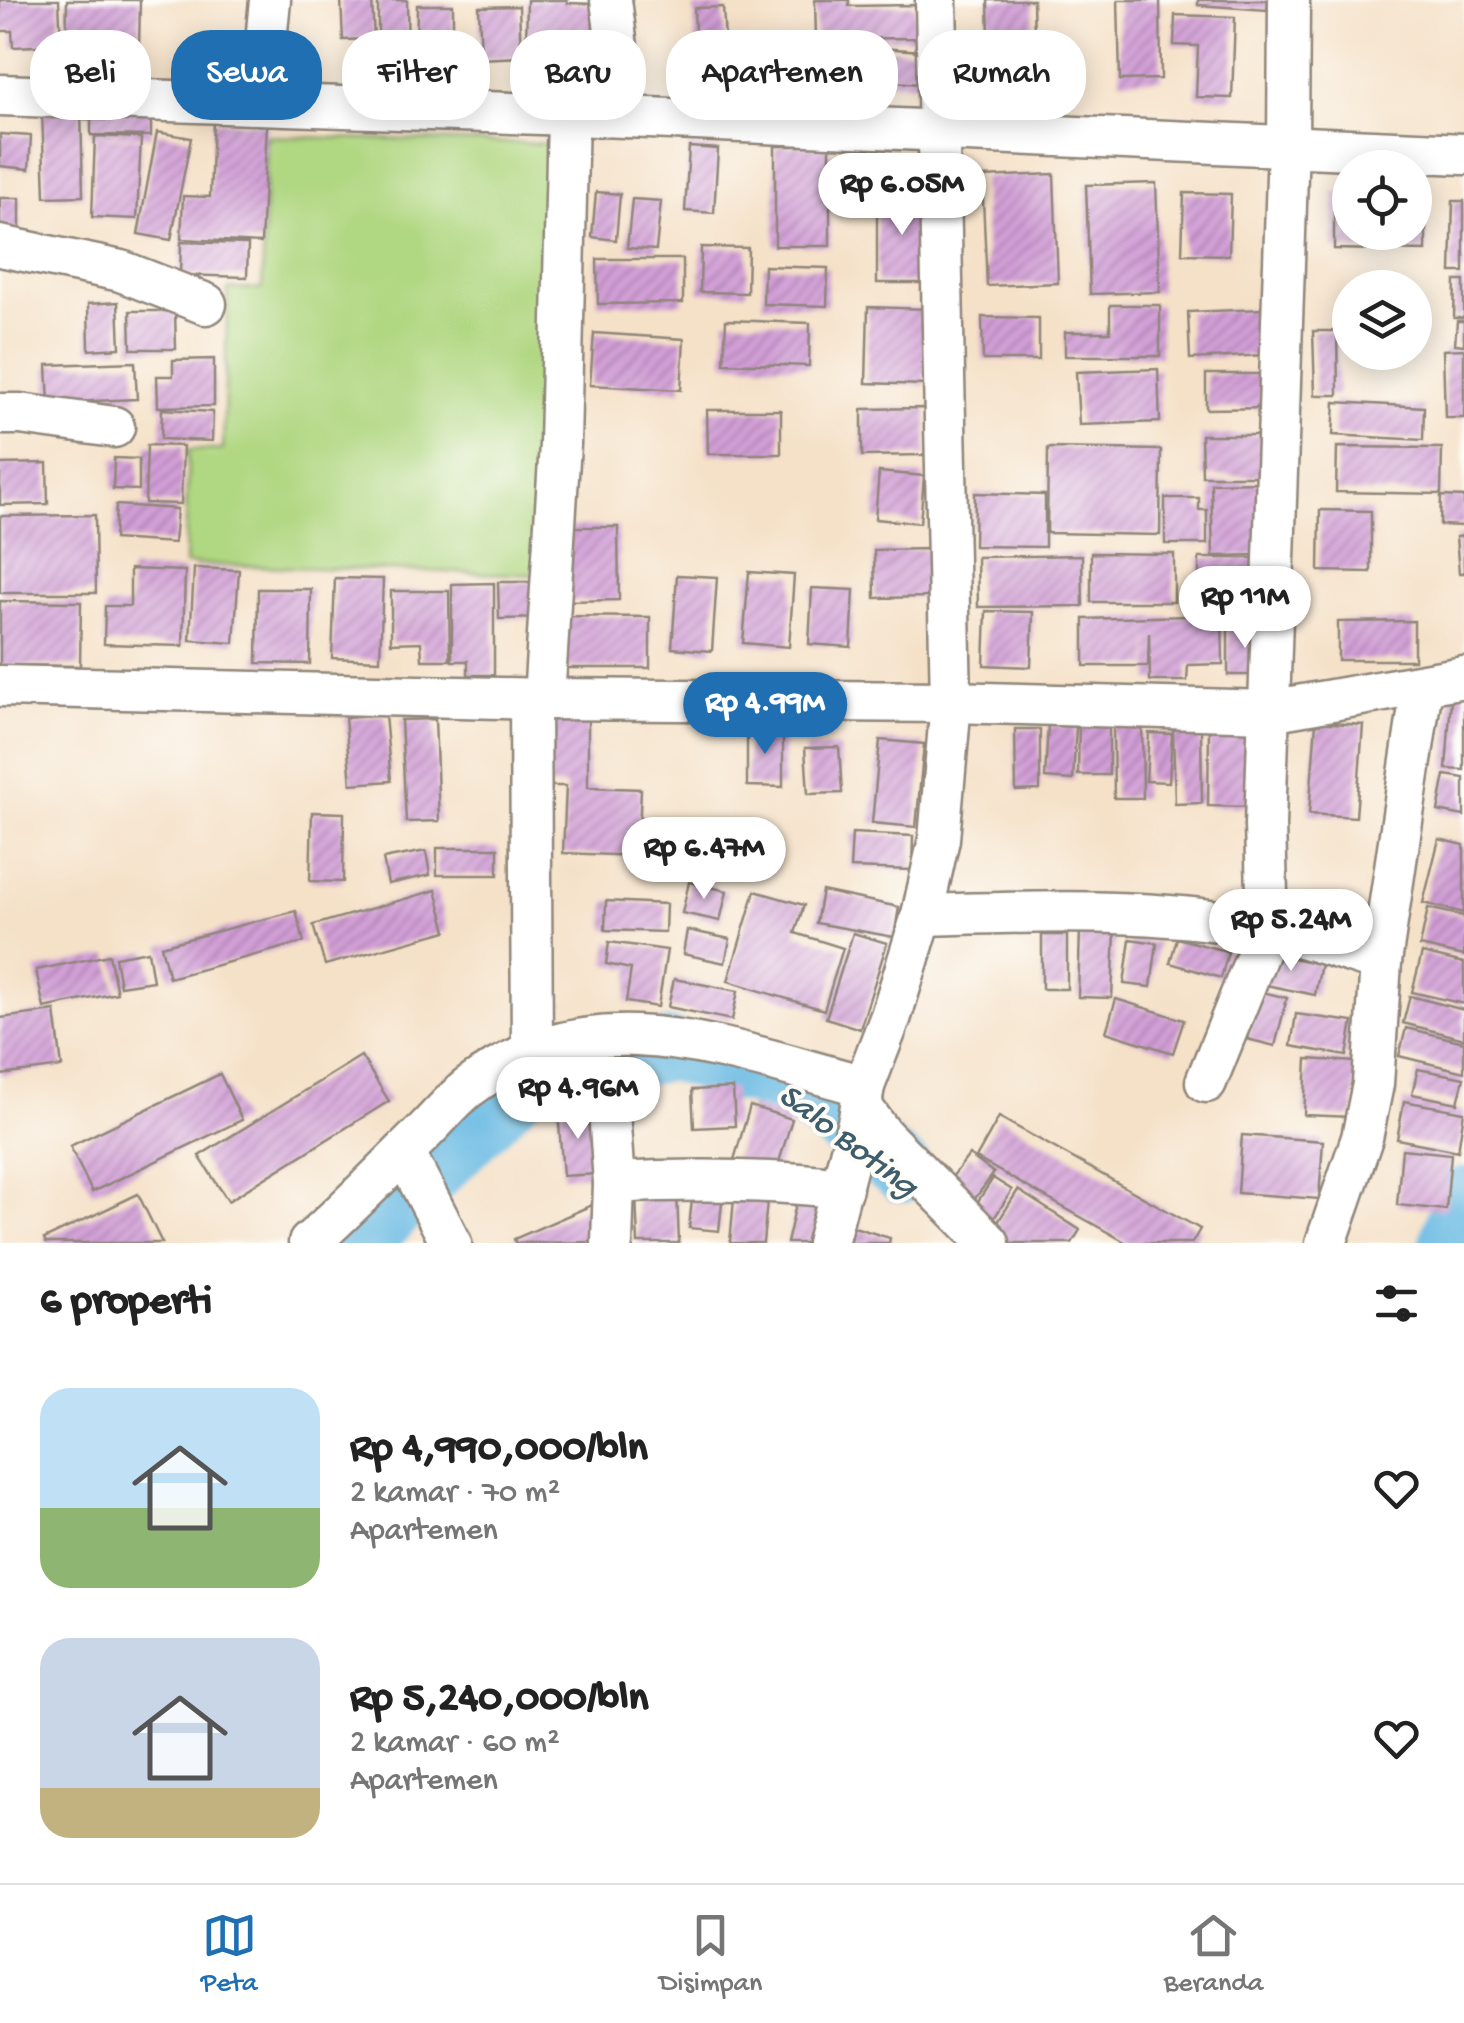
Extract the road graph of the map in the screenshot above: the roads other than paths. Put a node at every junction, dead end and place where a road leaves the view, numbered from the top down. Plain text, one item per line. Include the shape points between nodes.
1 (270, 0) edge
2 (611, 0) edge
3 (936, 0) edge
4 (1290, 0) edge
5 (267, 30) edge
6 (615, 30) edge
7 (0, 95) edge
8 (171, 101) edge
9 (322, 106) edge
10 (510, 113) edge
11 (646, 118) edge
12 (568, 120) edge
13 (938, 133) junction
14 (1288, 145) junction
15 (1464, 154) edge
16 (0, 246) edge
17 (206, 304) dead end
18 (0, 414) edge
19 (114, 427) dead end
20 (1464, 677) edge
21 (0, 686) edge
22 (1422, 686) junction
23 (537, 699) junction
24 (951, 702) junction
25 (1269, 711) junction
26 (922, 915) junction
27 (1268, 928) junction
28 (1381, 962) junction
29 (532, 1050) junction
30 (1206, 1082) dead end
31 (608, 1098) dead end
32 (862, 1104) junction
33 (408, 1157) junction
34 (844, 1178) junction
35 (614, 1183) junction
36 (309, 1243) edge
37 (451, 1243) edge
38 (612, 1243) edge
39 (827, 1243) edge
40 (989, 1243) edge
41 (1326, 1243) edge

1 - 5 street
2 - 6 street
3 - 13 street
4 - 14 street
7 - 8 street
9 - 10 street
11 - 13 street
12 - 23 street via 560,444
13 - 14 street
13 - 24 street
14 - 15 street
14 - 25 street
16 - 17 street via 120,271
18 - 19 street
20 - 22 street
21 - 23 street
22 - 25 street
22 - 28 street
23 - 24 street
23 - 29 street
24 - 25 street
24 - 26 street via 940,839
25 - 27 street
26 - 27 street via 1118,911
26 - 32 street
27 - 28 street
27 - 30 street
28 - 41 street via 1373,1084
29 - 32 street via 618,1036 669,1037 765,1056
29 - 33 street via 467,1089
31 - 35 street
32 - 34 street
32 - 40 street via 883,1136
33 - 36 street
33 - 37 street
34 - 35 street
34 - 39 street
35 - 38 street

